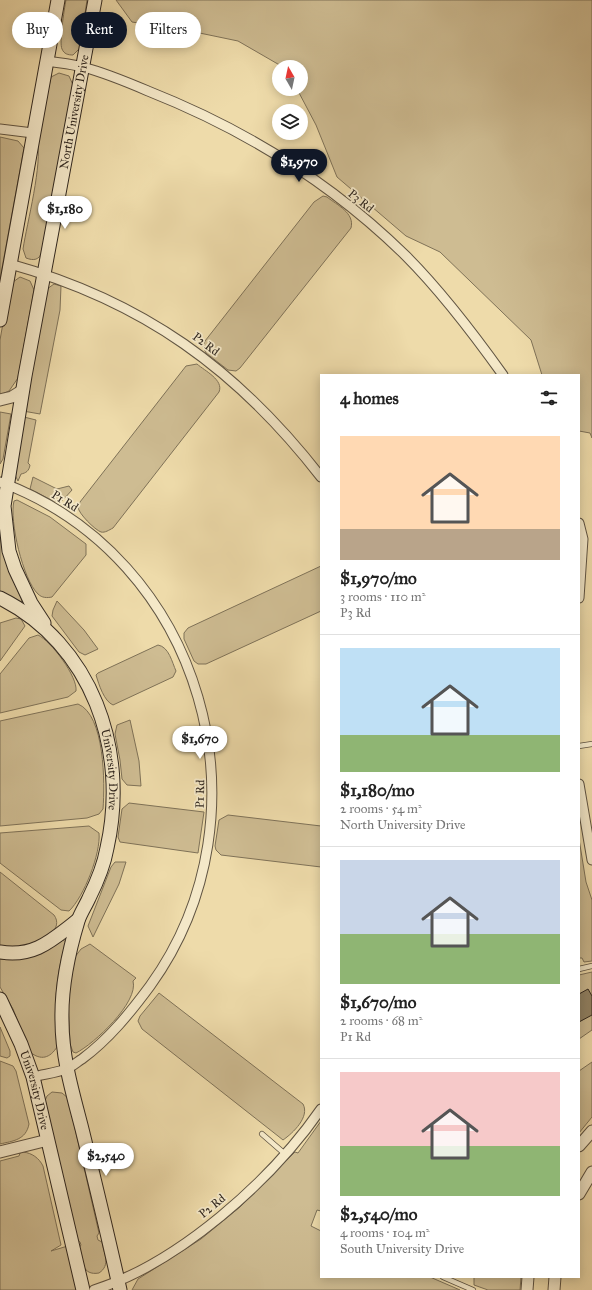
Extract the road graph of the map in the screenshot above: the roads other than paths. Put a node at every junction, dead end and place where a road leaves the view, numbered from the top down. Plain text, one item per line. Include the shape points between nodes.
1 (58, 0) edge
2 (95, 0) edge
3 (47, 61) junction
4 (83, 67) junction
5 (0, 129) edge
6 (33, 133) junction
7 (10, 264) junction
8 (44, 274) junction
9 (0, 320) edge
10 (502, 374) edge
11 (23, 390) junction
12 (0, 400) edge
13 (320, 476) edge
14 (4, 484) edge
15 (580, 526) edge
16 (580, 583) edge
17 (0, 598) edge
18 (48, 629) junction
19 (592, 744) edge
20 (580, 746) edge
21 (580, 790) edge
22 (592, 860) edge
23 (78, 920) junction
24 (0, 952) edge
25 (592, 966) edge
26 (580, 969) edge
27 (0, 999) edge
28 (68, 1069) junction
29 (33, 1077) junction
30 (320, 1110) edge
31 (592, 1131) edge
32 (262, 1134) dead end
33 (48, 1140) junction
34 (580, 1145) edge
35 (0, 1152) edge
36 (285, 1154) junction
37 (592, 1172) edge
38 (580, 1192) edge
39 (445, 1278) edge
40 (528, 1278) edge
41 (555, 1278) edge
42 (119, 1286) edge
43 (83, 1290) edge
44 (94, 1290) edge
45 (473, 1290) edge
46 (527, 1290) edge
47 (554, 1290) edge

1 - 3 main road
2 - 4 main road, North University Drive
3 - 4 street, P3 Rd
3 - 6 main road
4 - 8 main road, North University Drive
4 - 10 street, P3 Rd via 132,84 210,117 287,161 349,205 402,252 436,288
5 - 6 street
6 - 7 main road
7 - 8 street, P2 Rd
7 - 9 main road
8 - 11 main road, North University Drive
8 - 13 street, P2 Rd via 114,302 191,348 254,400 296,445
11 - 12 street via 12,398
11 - 14 main road, University Drive
14 - 18 main road, University Drive via 4,512 9,551 22,586
14 - 28 street, P1 Rd via 71,518 115,555 139,584 169,628 192,678 204,717 211,763 212,805 207,853 192,907 181,934 160,972 134,1008 91,1052
15 - 16 street via 583,539
17 - 18 main road, University Drive
18 - 23 main road, University Drive via 74,660 88,686 105,729 113,774 113,801 107,849 95,884
19 - 20 lane
21 - 22 street
23 - 24 main road, University Drive via 56,939 35,949 21,953
23 - 28 main road, University Drive via 62,995 63,1036
25 - 26 lane
27 - 29 main road, University Drive
28 - 29 street
28 - 42 main road, University Drive
29 - 33 main road, University Drive
30 - 36 street, P2 Rd
31 - 34 street
32 - 36 lane
33 - 35 street
33 - 43 main road, University Drive
36 - 42 street, P2 Rd via 214,1221
37 - 38 street
39 - 45 lane
40 - 46 street
41 - 47 street
42 - 44 street, P2 Rd

